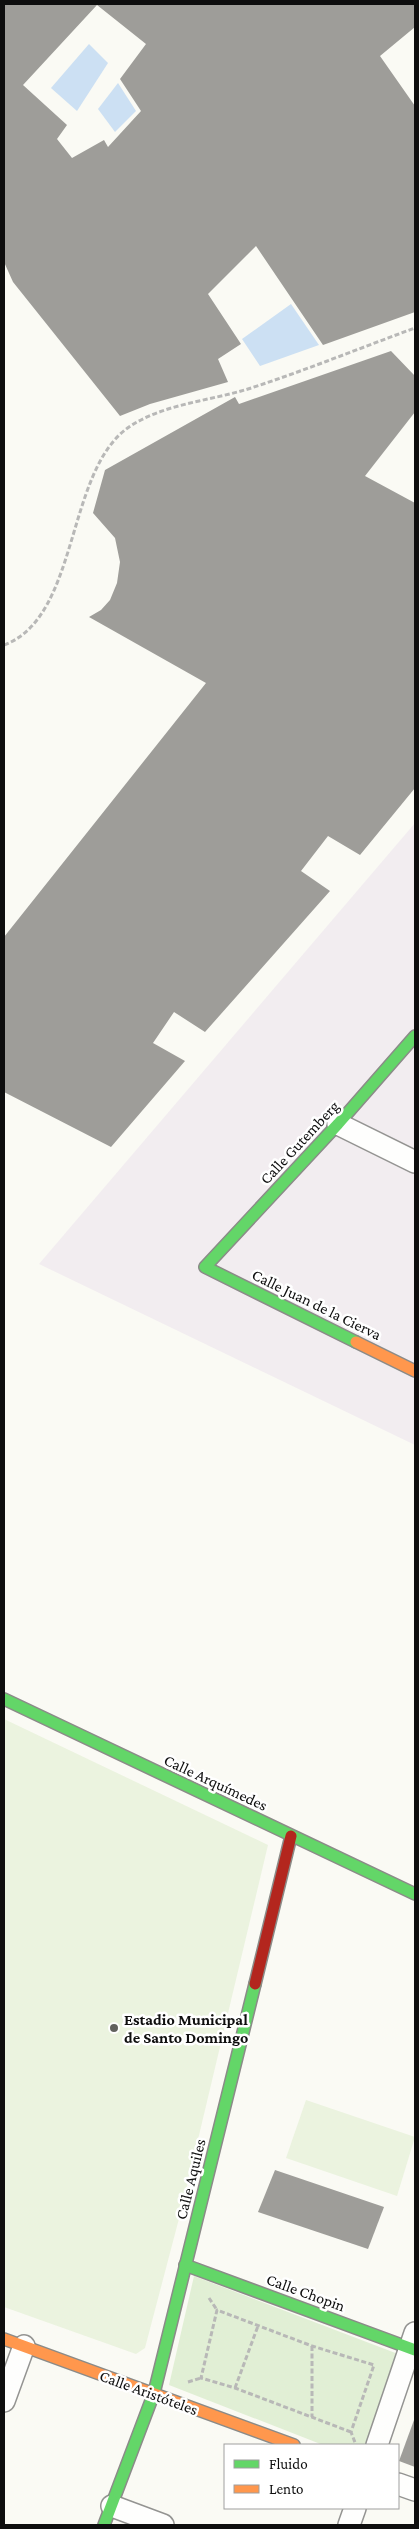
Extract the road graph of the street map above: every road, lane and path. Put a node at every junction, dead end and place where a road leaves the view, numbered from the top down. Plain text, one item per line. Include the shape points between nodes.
1 (415, 328) edge
2 (4, 645) edge
3 (415, 1036) edge
4 (338, 1124) junction
5 (415, 1162) edge
6 (205, 1267) joint
7 (415, 1371) edge
8 (4, 1699) edge
9 (291, 1836) junction
10 (415, 1894) edge
11 (186, 2265) junction
12 (258, 2326) junction
13 (4, 2339) edge
14 (414, 2344) edge
15 (24, 2346) junction
16 (312, 2346) junction
17 (235, 2388) junction
18 (154, 2393) junction
19 (4, 2401) edge
20 (312, 2417) junction
21 (351, 2432) junction
22 (291, 2444) edge
23 (356, 2444) edge
24 (377, 2444) edge
25 (399, 2484) edge
26 (415, 2490) edge
27 (355, 2509) edge
28 (108, 2516) edge
29 (162, 2525) edge
30 (349, 2525) edge

1 - 2 path via 247,389 160,412 128,428 108,447 92,480 58,582 45,609 27,629
3 - 4 street, Calle Gutemberg
4 - 5 street
4 - 6 street, Calle Gutemberg
6 - 7 street, Calle Juan de la Cierva
8 - 9 street, Calle Arquímedes
9 - 10 street, Calle Arquímedes
9 - 11 street, Calle Aquiles
11 - 14 street, Calle Chopin
11 - 18 street, Calle Aquiles
12 - 16 path
12 - 17 path
12 - 17 path via 217,2310 201,2378
13 - 15 street, Calle Aristóteles
14 - 24 street
15 - 18 street, Calle Aristóteles
15 - 19 street
16 - 20 path
16 - 21 path via 374,2365
17 - 20 path
18 - 22 street, Calle Aristóteles
18 - 28 street, Calle Aquiles
20 - 21 path
21 - 23 path
25 - 26 street
27 - 30 street
28 - 29 street

